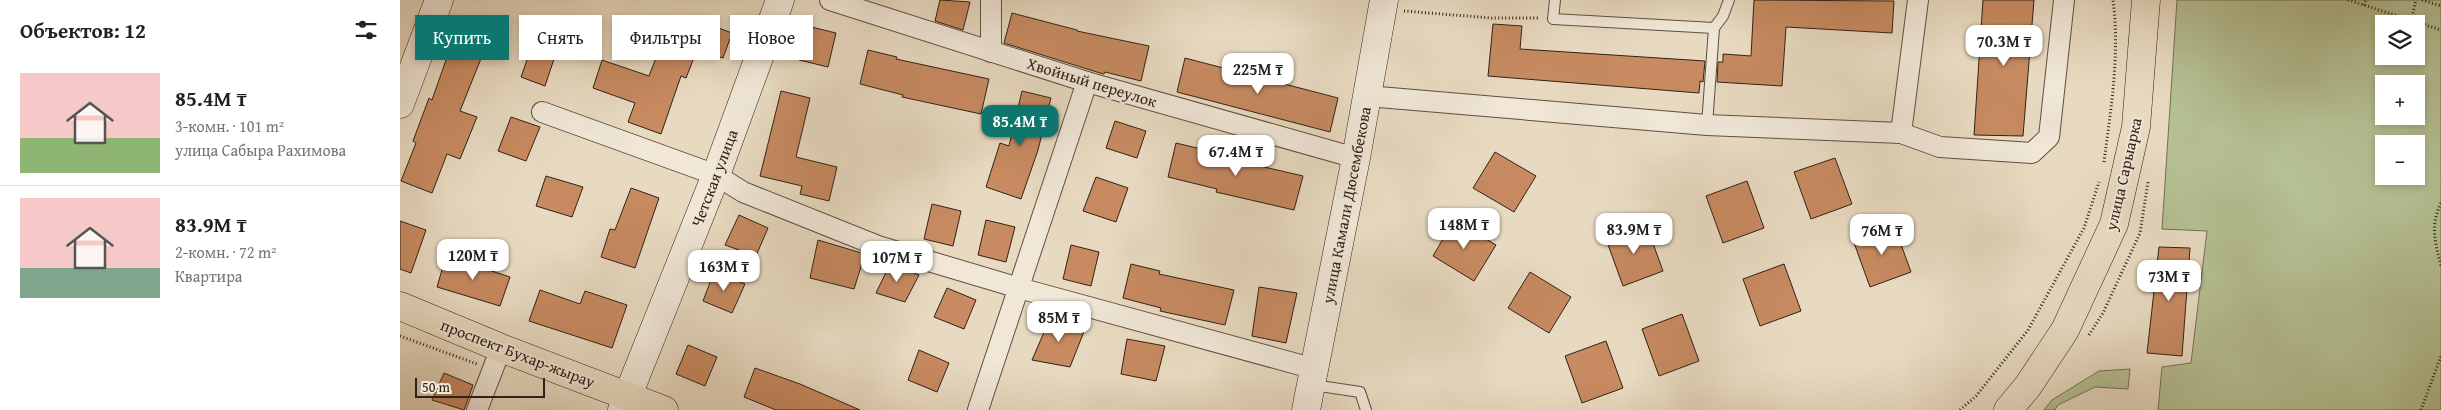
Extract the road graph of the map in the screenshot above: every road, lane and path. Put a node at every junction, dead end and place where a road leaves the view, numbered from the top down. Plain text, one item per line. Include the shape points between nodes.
1 (439, 0) edge
2 (780, 0) edge
3 (830, 0) edge
4 (991, 0) edge
5 (1555, 0) edge
6 (1729, 0) edge
7 (1918, 0) edge
8 (2064, 0) edge
9 (2113, 0) edge
10 (2146, 0) edge
11 (2348, 0) edge
12 (2366, 0) edge
13 (2416, 0) edge
14 (2422, 0) edge
15 (1383, 5) edge
16 (2364, 5) junction
17 (2441, 6) edge
18 (2395, 15) edge
19 (2412, 15) edge
20 (1554, 19) junction
21 (2425, 25) edge
22 (1714, 28) junction
23 (2441, 30) edge
24 (991, 52) junction
25 (1087, 82) junction
26 (1367, 96) junction
27 (400, 104) edge
28 (542, 112) dead end
29 (1707, 125) junction
30 (1901, 133) junction
31 (1356, 158) junction
32 (2102, 172) dead end
33 (716, 175) junction
34 (2099, 181) dead end
35 (2441, 204) edge
36 (2441, 266) edge
37 (1019, 288) junction
38 (400, 306) edge
39 (501, 348) junction
40 (2441, 356) edge
41 (1311, 388) edge
42 (625, 403) edge
43 (478, 410) edge
44 (664, 410) edge
45 (978, 410) edge
46 (1366, 410) edge
47 (1960, 410) edge
48 (2008, 410) edge
49 (2421, 410) edge

1 - 27 street
2 - 33 street, Четская улица
3 - 24 street, Хвойный переулок
4 - 24 street
5 - 20 lane
6 - 22 lane
7 - 30 street
8 - 30 street via 2049,137 2032,153 1940,147
9 - 32 path via 2116,42 2114,86
10 - 48 main road, улица Сарыарка via 2136,127 2114,224 2065,330
11 - 16 path
12 - 16 path
13 - 19 path
14 - 17 path
15 - 20 path via 1492,18
15 - 26 street, улица Камали Дюсембекова
16 - 18 path
20 - 22 lane
21 - 23 path
22 - 29 lane
24 - 25 street, Хвойный переулок
25 - 31 street, Хвойный переулок
25 - 37 street
26 - 29 street
26 - 31 street, улица Камали Дюсембекова
28 - 33 street
29 - 30 street
31 - 41 street, улица Камали Дюсембекова
33 - 37 street via 743,192 878,246
33 - 42 street, Четская улица
34 - 47 path via 2084,228 2028,330 1976,396
35 - 36 path via 2434,220
37 - 41 street
37 - 45 street
38 - 39 main road, проспект Бухар-жырау
39 - 42 main road, проспект Бухар-жырау
39 - 43 street
40 - 49 path
41 - 46 lane via 1360,392
42 - 44 main road, проспект Бухар-жырау

